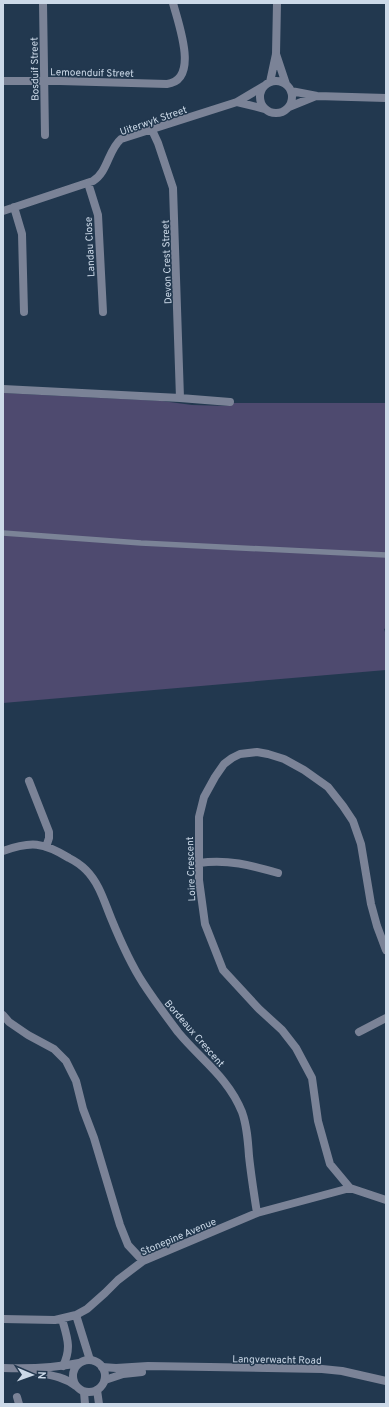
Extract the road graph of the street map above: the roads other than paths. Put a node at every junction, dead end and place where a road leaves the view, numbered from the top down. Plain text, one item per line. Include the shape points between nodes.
1 (43, 3) edge
2 (173, 3) edge
3 (277, 3) edge
4 (276, 54) junction
5 (3, 81) edge
6 (44, 81) junction
7 (267, 84) junction
8 (286, 84) junction
9 (291, 91) junction
10 (317, 96) junction
11 (386, 98) edge
12 (237, 102) junction
13 (288, 107) junction
14 (265, 109) junction
15 (152, 130) junction
16 (45, 135) dead end
17 (88, 183) junction
18 (14, 207) junction
19 (3, 211) edge
20 (24, 312) dead end
21 (103, 312) dead end
22 (3, 389) edge
23 (180, 398) junction
24 (230, 402) dead end
25 (3, 533) edge
26 (386, 555) edge
27 (29, 781) dead end
28 (46, 847) junction
29 (3, 851) edge
30 (199, 864) junction
31 (278, 873) dead end
32 (386, 950) edge
33 (3, 1015) edge
34 (386, 1018) edge
35 (359, 1032) dead end
36 (350, 1188) junction
37 (386, 1200) edge
38 (257, 1213) junction
39 (143, 1261) junction
40 (76, 1315) junction
41 (3, 1319) edge
42 (62, 1319) junction
43 (90, 1360) junction
44 (80, 1363) junction
45 (63, 1366) junction
46 (102, 1367) junction
47 (167, 1367) junction
48 (3, 1368) edge
49 (22, 1369) junction
50 (105, 1380) junction
51 (386, 1381) edge
52 (76, 1386) junction
53 (97, 1390) junction
54 (84, 1392) junction
55 (85, 1404) edge
56 (99, 1404) edge

1 - 6 street, Bosduif Street
2 - 6 street, Lemoenduif Street via 185,53 183,72 175,82 167,84
3 - 4 street
4 - 7 street
4 - 8 street
5 - 6 street, Lemoenduif Street
6 - 16 street, Bosduif Street
7 - 8 street via 275,81
7 - 12 street, Uiterwyk Street
7 - 14 street via 260,94
8 - 9 street
9 - 10 street
9 - 13 street via 292,97
10 - 11 street
10 - 13 street
12 - 14 street
12 - 15 street, Uiterwyk Street
13 - 14 street via 277,113
15 - 17 street, Uiterwyk Street via 118,141 99,177
15 - 23 street, Devon Crest Street via 173,188
17 - 18 street, Uiterwyk Street
17 - 21 street, Landau Close via 98,215
18 - 19 street, Uiterwyk Street
18 - 20 street via 22,234
22 - 23 street
23 - 24 street
25 - 26 lane via 141,543
27 - 28 street via 49,832
28 - 29 street, Bordeaux Crescent via 21,845
28 - 38 street, Bordeaux Crescent via 86,869 94,880 143,983 156,1003 178,1032 235,1095 247,1132
30 - 31 street via 213,861 239,862
30 - 32 street, Loire Crescent via 199,817 204,797 224,764 236,756 250,752 284,759 328,787 353,822 361,844 371,904
30 - 36 street, Loire Crescent via 205,924 224,970 296,1048 312,1078 318,1121 330,1164
33 - 39 street via 28,1035 54,1049 66,1061 76,1081 120,1225 128,1245
34 - 35 street
36 - 37 street
36 - 38 street, Stonepine Avenue
38 - 39 street, Stonepine Avenue
39 - 40 street, Stonepine Avenue via 87,1309
40 - 42 street, Stonepine Avenue
40 - 43 street
41 - 42 street, Stonepine Avenue
42 - 45 street via 69,1348
43 - 44 street
43 - 46 street
44 - 45 street
44 - 52 street via 73,1374
45 - 49 street
46 - 47 street, Langverwacht Road
46 - 50 street
47 - 50 street, Langverwacht Road via 123,1374
47 - 51 street, Langverwacht Road via 322,1369
48 - 49 street
49 - 52 street via 69,1380
50 - 53 street
52 - 54 street
53 - 54 street
53 - 56 street
54 - 55 street

